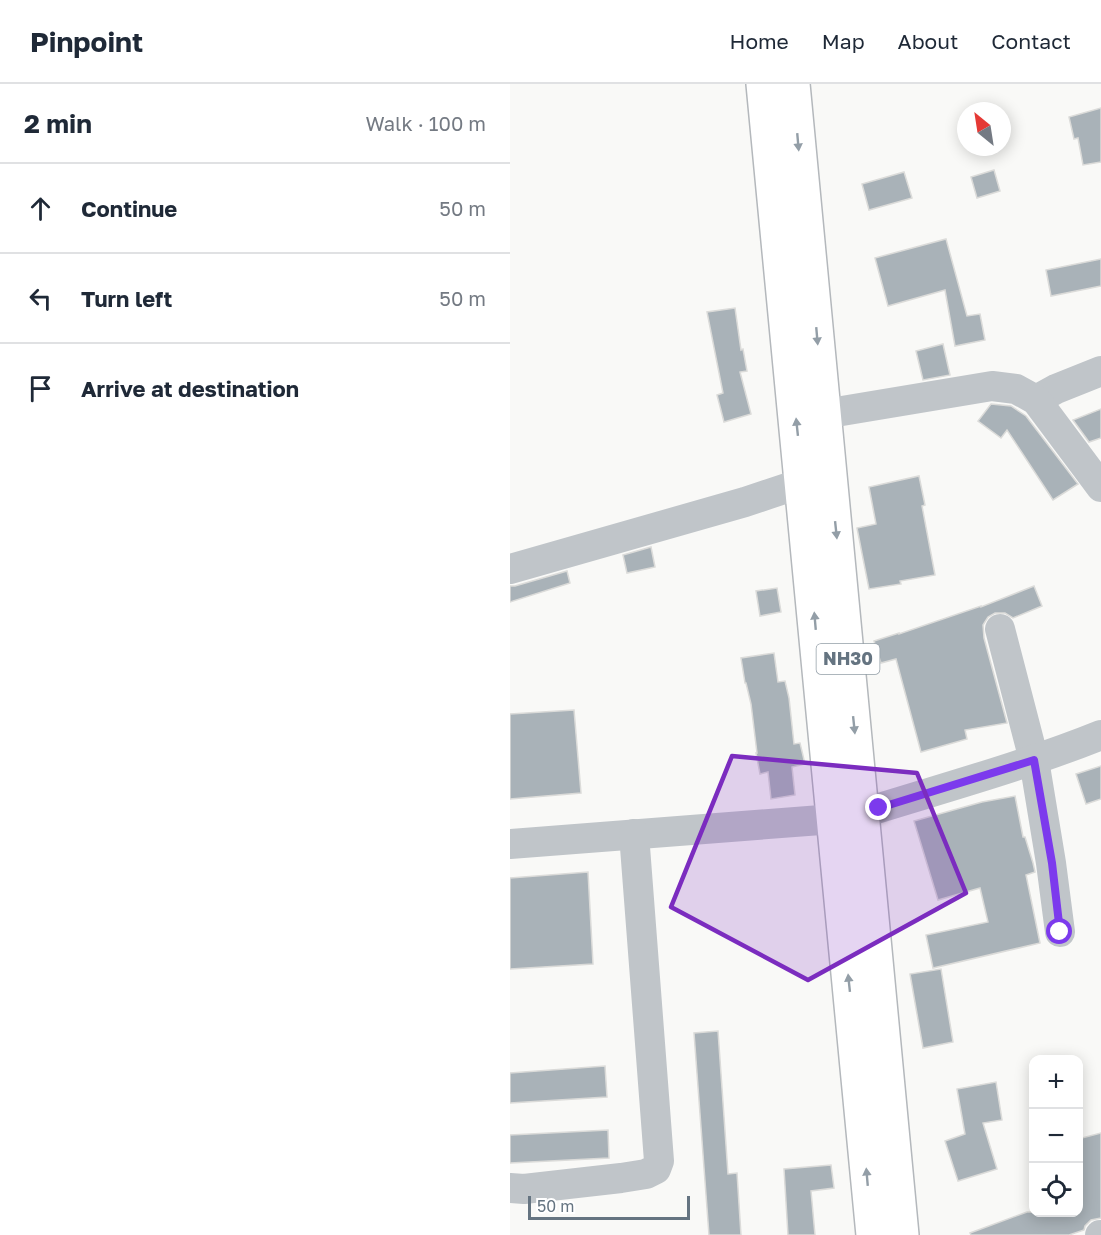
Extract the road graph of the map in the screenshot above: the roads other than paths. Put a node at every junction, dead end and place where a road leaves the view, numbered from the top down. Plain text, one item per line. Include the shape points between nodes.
1 (764, 84) edge
2 (793, 84) edge
3 (1101, 370) edge
4 (1036, 400) junction
5 (825, 414) junction
6 (802, 483) junction
7 (1101, 487) edge
8 (510, 569) edge
9 (1000, 629) dead end
10 (1101, 735) edge
11 (1034, 760) junction
12 (848, 816) junction
13 (634, 834) junction
14 (510, 844) edge
15 (1060, 932) dead end
16 (510, 1188) edge
17 (873, 1235) edge
18 (902, 1235) edge

6 -> 1 highway, NH30
2 -> 5 highway, NH30
3 - 4 street
4 - 5 street via 1016,389 992,386
4 - 7 street
5 -> 12 highway, NH30
6 - 8 street
12 -> 6 highway, NH30
9 - 11 street
10 - 11 street
11 - 12 street
11 - 15 street
12 - 13 street
17 -> 12 highway, NH30
12 - 18 highway, NH30
13 - 14 street
13 - 16 street via 659,1161 656,1169 646,1174

